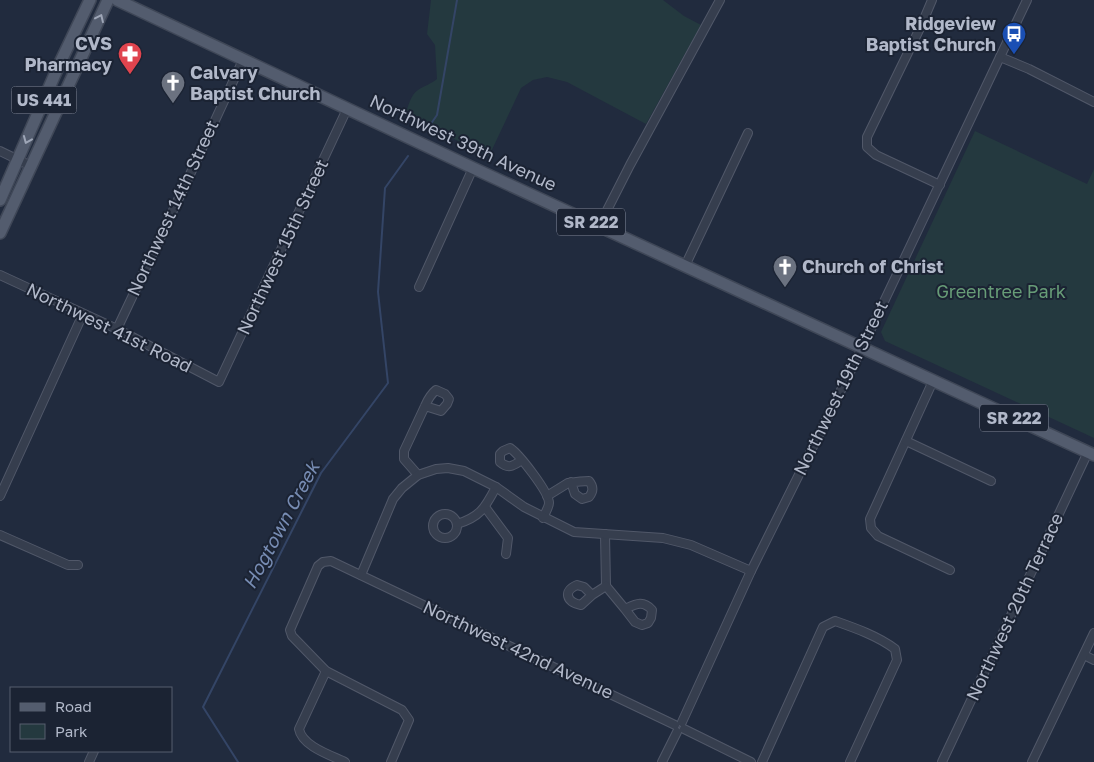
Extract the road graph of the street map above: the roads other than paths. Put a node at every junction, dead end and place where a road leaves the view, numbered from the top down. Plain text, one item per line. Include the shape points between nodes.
1 (90, 0) edge
2 (108, 0) edge
3 (117, 0) edge
4 (720, 0) edge
5 (932, 0) edge
6 (1027, 0) edge
7 (1000, 57) junction
8 (243, 60) junction
9 (1094, 102) edge
10 (347, 109) junction
11 (748, 133) dead end
12 (0, 151) edge
13 (19, 160) junction
14 (31, 166) junction
15 (473, 168) junction
16 (940, 185) junction
17 (0, 200) edge
18 (599, 226) junction
19 (0, 233) edge
20 (685, 266) junction
21 (0, 275) edge
22 (419, 287) dead end
23 (83, 314) junction
24 (117, 329) junction
25 (862, 348) junction
26 (217, 381) joint
27 (933, 381) junction
28 (425, 406) dead end
29 (906, 441) junction
30 (1091, 454) edge
31 (522, 460) dead end
32 (418, 476) junction
33 (991, 481) dead end
34 (571, 482) dead end
35 (496, 488) junction
36 (0, 496) edge
37 (547, 496) junction
38 (485, 507) junction
39 (543, 518) junction
40 (457, 524) dead end
41 (605, 534) junction
42 (0, 535) edge
43 (506, 554) dead end
44 (78, 565) dead end
45 (950, 570) dead end
46 (751, 571) junction
47 (361, 575) junction
48 (606, 586) junction
49 (592, 595) dead end
50 (625, 609) dead end
51 (1094, 633) edge
52 (1084, 656) junction
53 (1094, 660) edge
54 (326, 672) junction
55 (679, 727) junction
56 (345, 762) edge
57 (390, 762) edge
58 (662, 762) edge
59 (751, 762) edge
60 (762, 762) edge
61 (850, 762) edge
62 (942, 762) edge
63 (1032, 762) edge

1 -> 13 main road, US 441
14 -> 2 main road, US 441
3 - 8 main road, Northwest 39th Avenue / SR 222
4 - 18 street
5 - 16 street via 867,137 867,147 876,155
6 - 7 street, Northwest 19th Street
7 - 9 street
7 - 16 street, Northwest 19th Street
8 - 10 main road, Northwest 39th Avenue / SR 222
8 - 24 street, Northwest 14th Street
10 - 15 main road, Northwest 39th Avenue / SR 222
10 - 26 street, Northwest 15th Street via 228,366
11 - 20 street
12 - 13 street
13 - 14 street
13 - 17 main road, US 441
14 - 19 main road, US 441
15 - 18 main road, Northwest 39th Avenue / SR 222
15 - 22 street
16 - 25 street, Northwest 19th Street
18 - 20 main road, Northwest 39th Avenue / SR 222
20 - 25 main road, Northwest 39th Avenue / SR 222
21 - 23 street, Northwest 41st Road
23 - 24 street, Northwest 41st Road
23 - 36 street
24 - 26 street, Northwest 41st Road
25 - 27 main road, Northwest 39th Avenue / SR 222
25 - 46 street, Northwest 19th Street
27 - 29 street
27 - 30 main road, Northwest 39th Avenue / SR 222
28 - 32 street via 404,450 404,459
29 - 33 street
29 - 45 street via 870,519 871,528 878,536
30 - 62 street, Northwest 20th Terrace
31 - 37 street
32 - 35 street via 448,468 464,471
32 - 47 street via 393,499
34 - 37 street
35 - 38 street
35 - 39 street
37 - 39 street via 549,502
38 - 40 street via 469,521
38 - 43 street via 508,538
39 - 41 street via 574,532
41 - 46 street via 663,538 691,545
41 - 48 street
42 - 44 street via 68,565
46 - 55 street, Northwest 19th Street
47 - 54 street, Northwest 42nd Avenue via 331,561 323,562 318,566 290,630
47 - 55 street, Northwest 42nd Avenue
48 - 49 street
48 - 50 street
51 - 52 street
52 - 53 street
52 - 63 street
54 - 56 street via 299,728 300,735 305,742
54 - 57 street via 388,702 402,710 410,720
55 - 58 street, Northwest 19th Street
55 - 59 street, Northwest 42nd Avenue
60 - 61 street via 823,627 835,622 895,649 897,660

